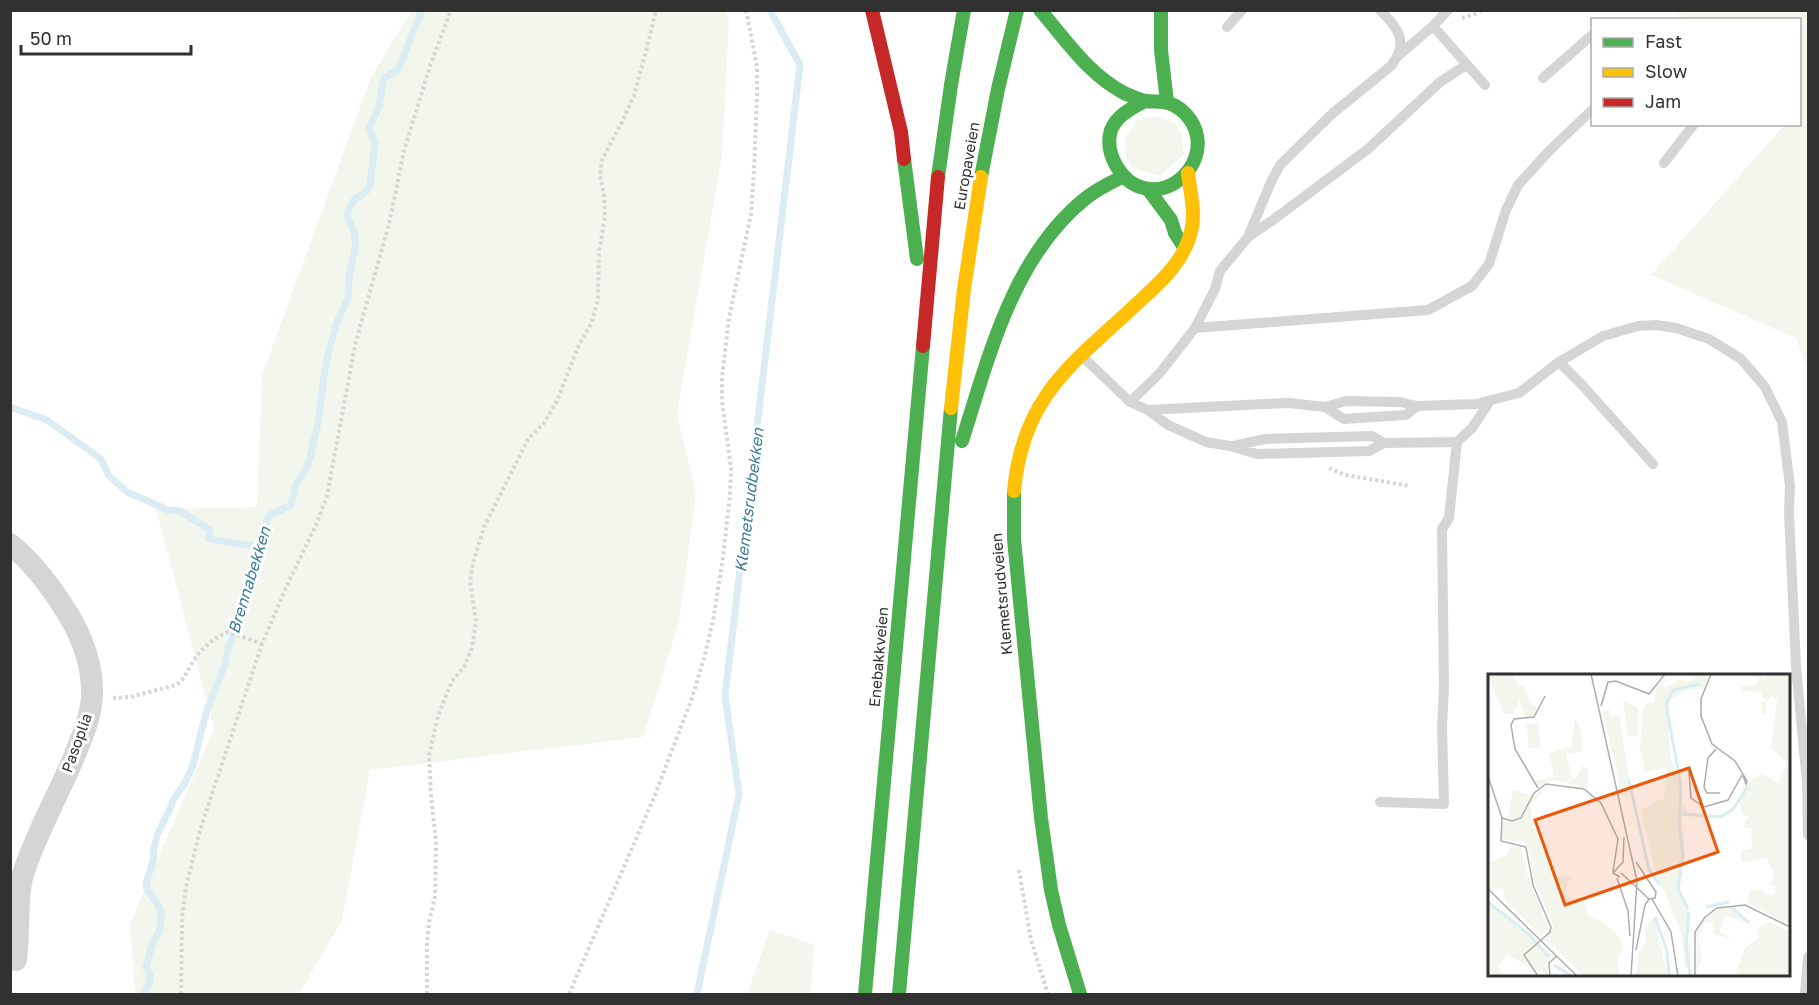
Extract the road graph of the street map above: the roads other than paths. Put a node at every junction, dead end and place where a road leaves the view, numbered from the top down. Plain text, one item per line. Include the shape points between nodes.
1 (872, 10) edge
2 (964, 10) edge
3 (1017, 10) edge
4 (1040, 10) edge
5 (1161, 10) edge
6 (1242, 10) edge
7 (1380, 10) edge
8 (1448, 10) edge
9 (1433, 26) junction
10 (1227, 27) dead end
11 (1591, 37) edge
12 (1398, 57) junction
13 (1466, 65) junction
14 (1089, 68) junction
15 (1543, 78) dead end
16 (1485, 85) dead end
17 (1099, 92) dead end
18 (1145, 100) junction
19 (1167, 102) junction
20 (1104, 110) dead end
21 (1591, 112) edge
22 (1692, 126) edge
23 (1110, 132) junction
24 (1664, 163) dead end
25 (1188, 173) junction
26 (1122, 177) junction
27 (1148, 189) junction
28 (1248, 237) junction
29 (1184, 247) junction
30 (925, 322) junction
31 (1195, 328) junction
32 (1081, 355) junction
33 (1559, 362) junction
34 (1490, 401) junction
35 (1130, 402) junction
36 (1417, 406) junction
37 (1325, 407) junction
38 (1148, 410) junction
39 (1456, 442) junction
40 (1653, 464) dead end
41 (942, 501) junction
42 (10, 544) edge
43 (1380, 801) dead end
44 (1809, 835) edge
45 (1809, 957) edge
46 (16, 960) dead end
47 (865, 994) edge
48 (898, 994) edge
49 (1080, 994) edge
50 (1805, 994) edge

1 - 30 main road via 901,132
2 - 30 main road, Europaveien via 939,170
3 - 41 main road, Europaveien via 995,100 968,254
4 - 14 main road
5 - 19 main road
6 - 10 lane
7 - 12 lane via 1396,26 1401,41
8 - 9 lane
9 - 12 lane
9 - 13 lane
11 - 15 lane
12 - 28 lane via 1280,165
13 - 16 lane
13 - 28 lane via 1440,82 1368,149
14 - 17 main road
14 - 18 main road via 1110,84
18 - 19 main road
18 - 23 main road via 1123,112
19 - 25 main road via 1187,116 1198,138 1198,151
20 - 23 main road
21 - 31 lane via 1518,185 1489,264 1472,286 1428,310
22 - 24 lane
23 - 26 main road via 1110,156
25 - 27 main road via 1177,183
25 - 29 main road, Klemetsrudveien via 1193,217
26 - 27 main road
26 - 41 main road via 1084,199 1065,217 1028,268 1003,316
27 - 29 main road via 1171,220
28 - 31 lane via 1220,271
29 - 32 main road, Klemetsrudveien via 1168,274
30 - 47 main road, Enebakkveien
31 - 35 lane via 1159,374
32 - 35 lane
32 - 49 main road, Klemetsrudveien via 1045,395 1027,431 1013,512 1026,676 1048,866 1065,952
33 - 34 lane via 1519,393
33 - 40 lane
33 - 44 lane via 1603,336 1656,325 1710,339 1741,359 1765,387 1782,422 1790,486 1796,666
34 - 36 lane
34 - 39 lane via 1472,428
35 - 38 lane
36 - 37 lane via 1346,401
36 - 37 lane via 1406,415 1352,418 1344,418
37 - 38 lane via 1264,404
38 - 39 lane via 1168,425 1206,442 1257,454 1369,451 1384,443
39 - 43 lane via 1449,518 1443,529 1444,804
41 - 48 main road
42 - 46 street, Pasoplia via 38,571 75,625 90,667 92,695 82,737 23,875
45 - 50 lane

